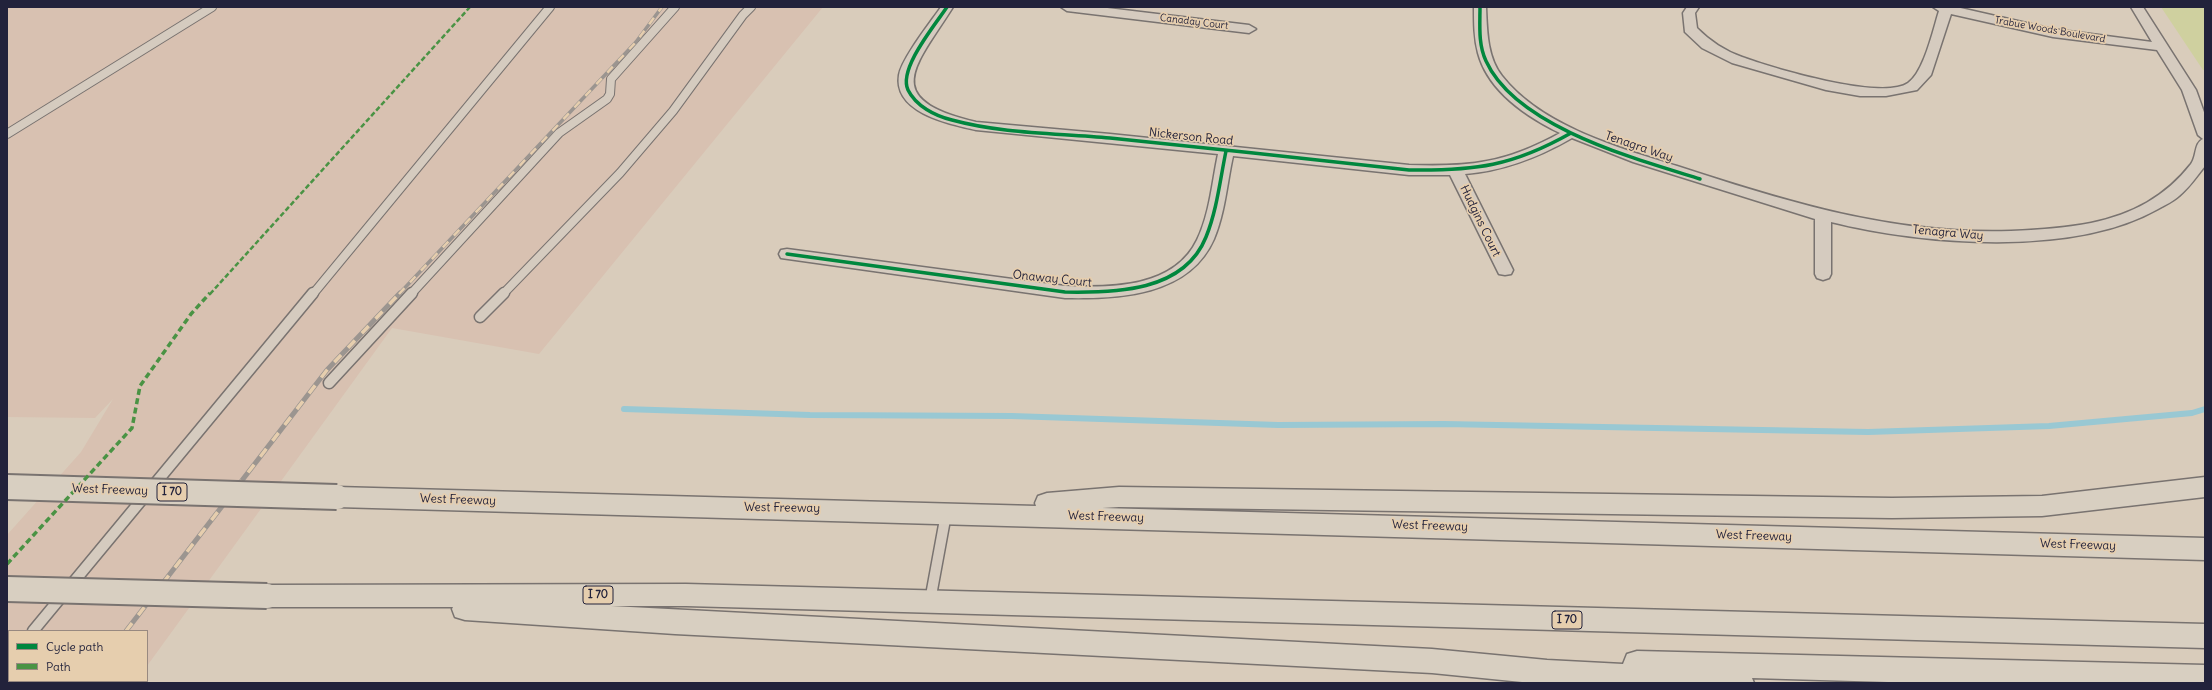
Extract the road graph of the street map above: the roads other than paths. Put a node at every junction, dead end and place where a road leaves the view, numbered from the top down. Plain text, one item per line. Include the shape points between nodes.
1 (212, 7) edge
2 (550, 7) edge
3 (675, 7) edge
4 (751, 7) edge
5 (947, 7) edge
6 (1067, 7) edge
7 (1480, 7) edge
8 (1693, 7) edge
9 (2137, 7) edge
10 (1943, 8) edge
11 (1249, 29) dead end
12 (2162, 47) junction
13 (1571, 133) junction
14 (7, 134) edge
15 (2205, 135) edge
16 (2205, 143) edge
17 (1226, 151) junction
18 (1456, 171) junction
19 (1823, 215) junction
20 (787, 254) dead end
21 (1504, 270) dead end
22 (1823, 274) dead end
23 (480, 317) dead end
24 (329, 383) dead end
25 (2205, 487) edge
26 (7, 488) edge
27 (946, 512) junction
28 (2205, 549) edge
29 (7, 589) edge
30 (267, 596) junction
31 (930, 603) junction
32 (34, 630) edge
33 (2205, 636) edge
34 (1432, 661) junction
35 (2205, 678) edge
36 (1740, 683) edge

1 - 14 lane
2 - 32 lane
3 - 24 lane via 611,79 607,99 558,133
4 - 23 lane via 673,111 620,173
5 - 17 street, Nickerson Road via 911,62 906,75 907,88 915,101 930,112 976,126
6 - 11 street, Canaday Court
7 - 13 street, Tenagra Way via 1482,49 1488,66 1516,97
8 - 10 street via 1689,13 1690,28 1707,45 1737,60 1860,92 1886,92 1912,87 1924,75
9 - 12 street
10 - 12 street, Trabue Woods Boulevard via 2053,33
12 - 15 street via 2189,90
13 - 18 street, Nickerson Road via 1518,161
13 - 19 street, Tenagra Way via 1700,179
16 - 19 street, Tenagra Way via 2201,162 2187,182 2163,202 2131,218 2094,227 2048,235 1991,237 1870,225
17 - 18 street, Nickerson Road via 1409,170
17 - 20 street, Onaway Court via 1209,230 1201,249 1185,267 1159,282 1131,290 1065,292
18 - 21 street, Hudgins Court
19 - 22 street
25 - 27 highway via 2042,506 1892,508 1119,497
26 - 27 highway, West Freeway / I 70, bridge
27 - 28 highway, West Freeway / I 70
27 - 31 lane
29 - 30 highway, I 70, bridge
30 - 31 highway, I 70 via 686,595
30 - 34 highway via 675,622
31 - 33 highway, I 70
34 - 35 highway via 1541,660
34 - 36 highway via 1547,672

